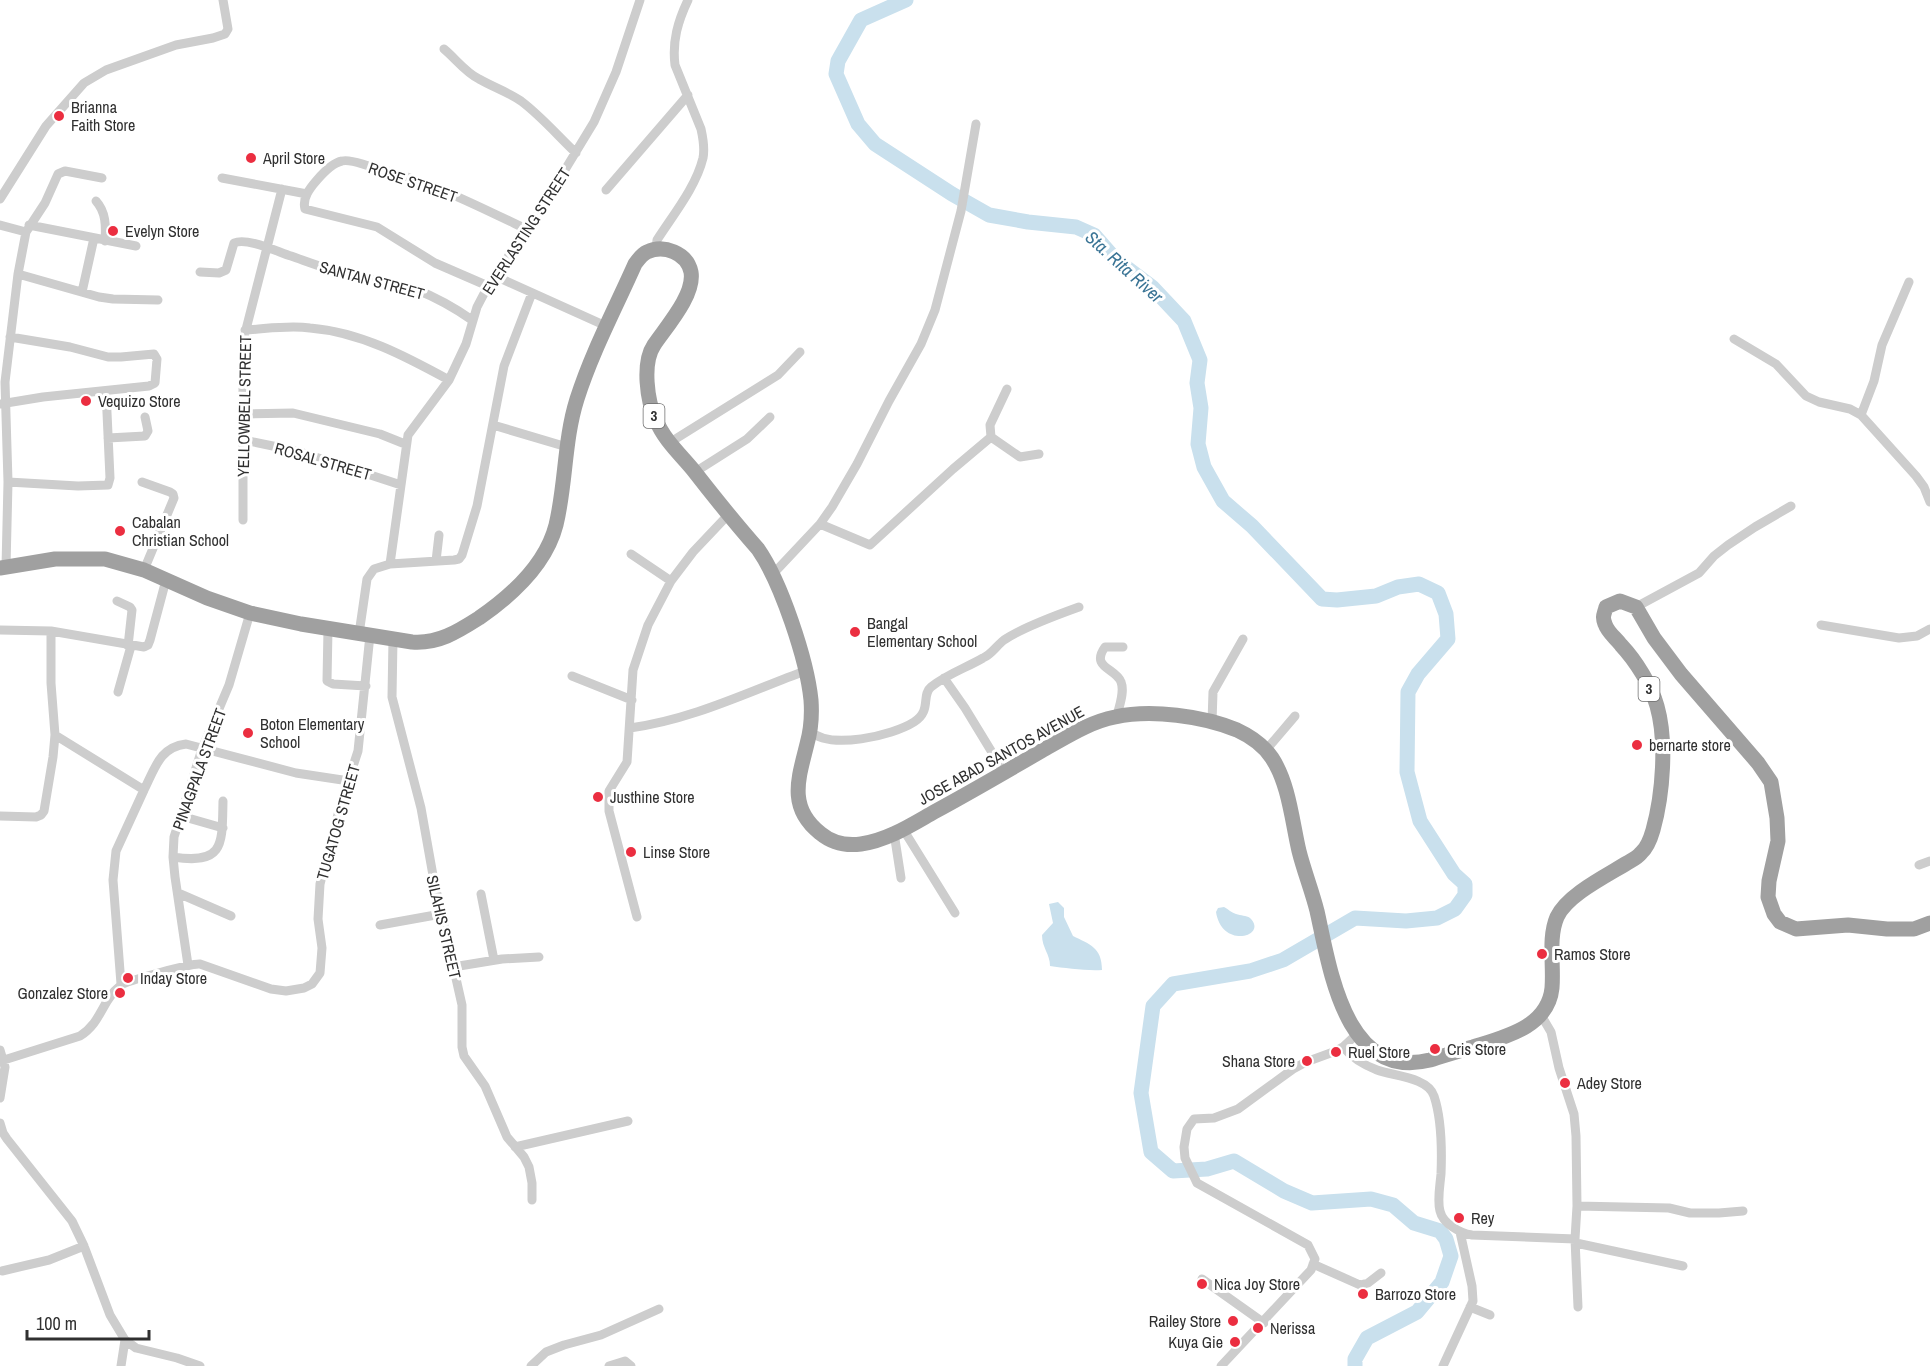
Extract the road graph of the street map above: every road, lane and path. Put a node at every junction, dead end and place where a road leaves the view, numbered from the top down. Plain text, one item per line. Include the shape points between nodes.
1 (223, 0) edge
2 (640, 0) edge
3 (688, 0) edge
4 (444, 49) dead end
5 (688, 95) junction
6 (976, 124) dead end
7 (576, 153) junction
8 (102, 178) dead end
9 (222, 178) dead end
10 (282, 189) junction
11 (606, 190) dead end
12 (307, 194) junction
13 (0, 199) edge
14 (96, 201) dead end
15 (0, 225) edge
16 (27, 229) junction
17 (528, 230) junction
18 (94, 238) junction
19 (105, 240) junction
20 (136, 246) dead end
21 (268, 248) junction
22 (656, 249) junction
23 (200, 272) dead end
24 (18, 274) junction
25 (495, 276) junction
26 (1909, 282) dead end
27 (488, 286) junction
28 (82, 292) junction
29 (532, 293) junction
30 (158, 300) dead end
31 (472, 320) junction
32 (606, 326) junction
33 (245, 330) junction
34 (10, 337) junction
35 (1734, 339) dead end
36 (800, 352) dead end
37 (449, 380) junction
38 (1007, 388) dead end
39 (106, 391) junction
40 (3, 404) edge
41 (244, 414) junction
42 (1861, 415) junction
43 (145, 417) dead end
44 (770, 417) dead end
45 (493, 425) junction
46 (991, 437) junction
47 (108, 438) junction
48 (244, 440) junction
49 (669, 443) junction
50 (405, 444) junction
51 (567, 447) junction
52 (1039, 454) dead end
53 (695, 472) junction
54 (142, 482) dead end
55 (401, 485) junction
56 (5, 487) edge
57 (1930, 502) edge
58 (1791, 506) dead end
59 (728, 515) junction
60 (243, 520) dead end
61 (820, 524) junction
62 (439, 535) dead end
63 (631, 554) dead end
64 (436, 561) junction
65 (390, 564) junction
66 (3, 568) edge
67 (144, 570) junction
68 (773, 574) junction
69 (166, 580) junction
70 (671, 580) junction
71 (117, 601) dead end
72 (1079, 607) dead end
73 (1636, 607) junction
74 (250, 613) junction
75 (1821, 625) dead end
76 (328, 628) junction
77 (0, 630) edge
78 (1930, 630) edge
79 (51, 632) junction
80 (364, 634) junction
81 (393, 639) junction
82 (1243, 639) dead end
83 (129, 646) junction
84 (1123, 647) dead end
85 (805, 671) junction
86 (572, 676) dead end
87 (944, 678) junction
88 (366, 686) junction
89 (118, 692) dead end
90 (632, 700) junction
91 (1117, 716) junction
92 (1295, 716) dead end
93 (1212, 722) junction
94 (630, 728) junction
95 (810, 731) junction
96 (55, 735) junction
97 (202, 749) junction
98 (1266, 750) junction
99 (1004, 772) junction
100 (349, 781) junction
101 (144, 790) junction
102 (224, 801) dead end
103 (0, 816) edge
104 (181, 816) junction
105 (222, 828) junction
106 (899, 831) junction
107 (173, 857) junction
108 (1930, 861) edge
109 (1919, 865) dead end
110 (901, 878) dead end
111 (177, 893) junction
112 (481, 894) dead end
113 (955, 913) dead end
114 (441, 914) junction
115 (231, 916) dead end
116 (637, 916) dead end
117 (1930, 923) edge
118 (380, 925) dead end
119 (539, 957) dead end
120 (494, 960) junction
121 (188, 965) junction
122 (453, 968) junction
123 (121, 984) junction
124 (1541, 1015) junction
125 (1357, 1034) junction
126 (1343, 1047) junction
127 (1, 1055) edge
128 (0, 1098) edge
129 (628, 1121) dead end
130 (0, 1126) edge
131 (515, 1147) junction
132 (532, 1200) dead end
133 (1577, 1206) junction
134 (1743, 1211) dead end
135 (1460, 1232) junction
136 (1575, 1241) junction
137 (84, 1246) junction
138 (1313, 1264) junction
139 (1683, 1266) dead end
140 (3, 1271) dead end
141 (1381, 1273) dead end
142 (1202, 1279) dead end
143 (1470, 1307) junction
144 (1578, 1307) dead end
145 (659, 1309) dead end
146 (1490, 1315) dead end
147 (1264, 1323) junction
148 (124, 1340) junction
149 (121, 1366) edge
150 (200, 1366) edge
151 (531, 1366) edge
152 (609, 1366) edge
153 (631, 1366) edge
154 (1221, 1366) edge
155 (1443, 1366) edge

1 - 13 street via 228,29 225,34 176,45 106,70 84,83 46,126
2 - 7 street, EVERLASTING STREET via 616,72
3 - 5 street via 674,43 675,64
4 - 7 street via 479,79 526,105
5 - 11 street
5 - 22 street via 701,129 702,158 657,240
6 - 61 street via 961,211 926,334 843,491
7 - 17 street, EVERLASTING STREET
8 - 16 street via 58,174
9 - 10 street
10 - 12 street
10 - 21 street, YELLOWBELL STREET
12 - 17 street, ROSE STREET via 319,177 345,160 438,188
12 - 27 street via 305,209 377,227 435,263
14 - 19 street via 103,210
15 - 16 street
16 - 18 street
16 - 24 street
17 - 25 street, EVERLASTING STREET
18 - 19 street
18 - 28 street
19 - 20 street
21 - 23 street, SANTAN STREET via 238,241 226,270
21 - 31 street, SANTAN STREET via 350,276 413,288
21 - 33 street, YELLOWBELL STREET
22 - 32 highway via 645,252 635,264
22 - 49 highway, JOSE ABAD SANTOS AVENUE / 3 via 679,254 691,272 683,302 651,349 648,365 648,393 655,420
24 - 28 street
24 - 34 street
25 - 27 street, EVERLASTING STREET
25 - 29 street
26 - 42 street via 1882,345
27 - 31 street, EVERLASTING STREET
28 - 30 street via 113,299
29 - 32 street
29 - 45 street via 504,366
31 - 37 street, EVERLASTING STREET via 466,345
32 - 51 highway via 576,401
33 - 37 street via 298,327 346,335 390,349
33 - 41 street, YELLOWBELL STREET
34 - 39 street via 108,357 156,356 153,385
34 - 40 street
35 - 42 street via 1776,364 1806,396
36 - 49 street via 778,375
37 - 50 street, EVERLASTING STREET via 412,427
38 - 46 street via 990,425
39 - 40 street
39 - 47 street
40 - 56 street
41 - 48 street, YELLOWBELL STREET
41 - 50 street via 293,413
42 - 57 street via 1916,476
43 - 47 street via 145,436
44 - 53 street via 747,438
45 - 51 street
45 - 64 street via 477,506 462,555 459,559
46 - 52 street via 1020,457
46 - 61 street via 870,545
47 - 56 street via 108,484
48 - 55 street, ROSAL STREET via 297,451
48 - 60 street, YELLOWBELL STREET
49 - 53 highway, JOSE ABAD SANTOS AVENUE / 3
50 - 55 street, EVERLASTING STREET
51 - 81 highway via 556,525 538,563 522,582 487,612 442,639 420,643
53 - 59 highway, JOSE ABAD SANTOS AVENUE / 3
54 - 67 street via 170,492 174,498
55 - 65 street, EVERLASTING STREET
56 - 66 street
58 - 73 street via 1728,545 1699,573
59 - 68 highway, JOSE ABAD SANTOS AVENUE / 3 via 758,549
59 - 70 street
61 - 68 street
62 - 64 street
63 - 70 street
64 - 65 street
65 - 80 street via 374,569 367,579
66 - 67 highway via 87,558
67 - 69 highway
68 - 85 highway, JOSE ABAD SANTOS AVENUE / 3
69 - 74 highway
69 - 83 street via 148,645
70 - 90 street via 640,646 633,670
71 - 83 street via 132,610
72 - 87 street via 1006,639 985,658
73 - 117 highway, 3 via 1654,638 1771,782 1778,842 1768,897 1780,922 1796,929 1848,925 1914,929
73 - 124 highway, 3 via 1620,601 1606,607 1603,618 1606,629 1647,682 1657,706 1662,765 1654,826 1641,854 1562,908 1553,930 1552,992
74 - 76 highway
74 - 97 street, PINAGPALA STREET via 229,685
75 - 78 street via 1899,638
76 - 80 highway
76 - 88 street via 327,681
77 - 79 street
79 - 83 street
79 - 96 street
80 - 81 highway
80 - 88 street, TUGATOG STREET
81 - 114 street, SILAHIS STREET via 392,697 421,808
82 - 93 street via 1213,692
83 - 89 street
84 - 91 street via 1105,647 1100,657 1122,684
85 - 94 street via 685,716
85 - 95 highway, JOSE ABAD SANTOS AVENUE / 3 via 811,698
86 - 90 street
87 - 95 street via 927,692 921,716 894,731 847,740 824,739
87 - 99 street
88 - 100 street, TUGATOG STREET via 358,751
90 - 94 street
91 - 93 highway, JOSE ABAD SANTOS AVENUE / 3 via 1158,714
91 - 99 highway, JOSE ABAD SANTOS AVENUE / 3 via 1075,733
92 - 98 street
93 - 98 highway, JOSE ABAD SANTOS AVENUE / 3 via 1246,734
94 - 116 street via 627,762 609,791 608,800
95 - 106 highway, JOSE ABAD SANTOS AVENUE / 3 via 797,789 810,824 829,840 849,845 876,841
96 - 101 street
96 - 103 street via 44,811 36,817
97 - 100 street via 296,773
97 - 101 street via 186,744 166,751
97 - 104 street, PINAGPALA STREET
98 - 125 highway, JOSE ABAD SANTOS AVENUE / 3 via 1281,777 1330,975
99 - 106 highway, JOSE ABAD SANTOS AVENUE / 3
100 - 121 street, TUGATOG STREET via 320,884 322,964 317,980 304,988 286,991 200,964
101 - 123 street via 116,851 114,864
102 - 105 street
104 - 105 street
104 - 107 street, PINAGPALA STREET
105 - 107 street via 220,843 210,855 194,860
106 - 110 street
106 - 113 street
107 - 111 street, PINAGPALA STREET
108 - 109 street
111 - 115 street
111 - 121 street, PINAGPALA STREET
112 - 120 street
114 - 118 street
114 - 122 street, SILAHIS STREET
119 - 120 street
120 - 122 street
121 - 123 street, TUGATOG STREET
122 - 131 street, SILAHIS STREET via 462,1005 464,1056 485,1086
123 - 127 street via 96,1022 80,1036
124 - 125 highway, JOSE ABAD SANTOS AVENUE / 3 via 1514,1033 1411,1064 1392,1061
124 - 133 street via 1551,1032 1574,1114
125 - 126 street
126 - 135 street via 1359,1062 1425,1084 1433,1092 1441,1144 1440,1214
126 - 138 street via 1299,1065 1238,1109 1214,1118 1194,1119 1186,1135 1185,1158 1197,1183 1308,1245 1315,1259
127 - 128 street via 4,1075
129 - 131 street
130 - 137 street via 72,1221
131 - 132 street, SILAHIS STREET via 529,1167
133 - 134 street via 1690,1213
133 - 136 street
135 - 136 street
135 - 143 street via 1472,1287
136 - 139 street
136 - 144 street
137 - 140 street via 49,1260
137 - 148 street via 110,1315
138 - 141 street via 1360,1286
138 - 147 street
142 - 147 street
143 - 146 street
143 - 155 street
145 - 151 street via 601,1335 546,1352
147 - 154 street
148 - 149 street
148 - 150 street via 135,1348
152 - 153 street via 625,1361

